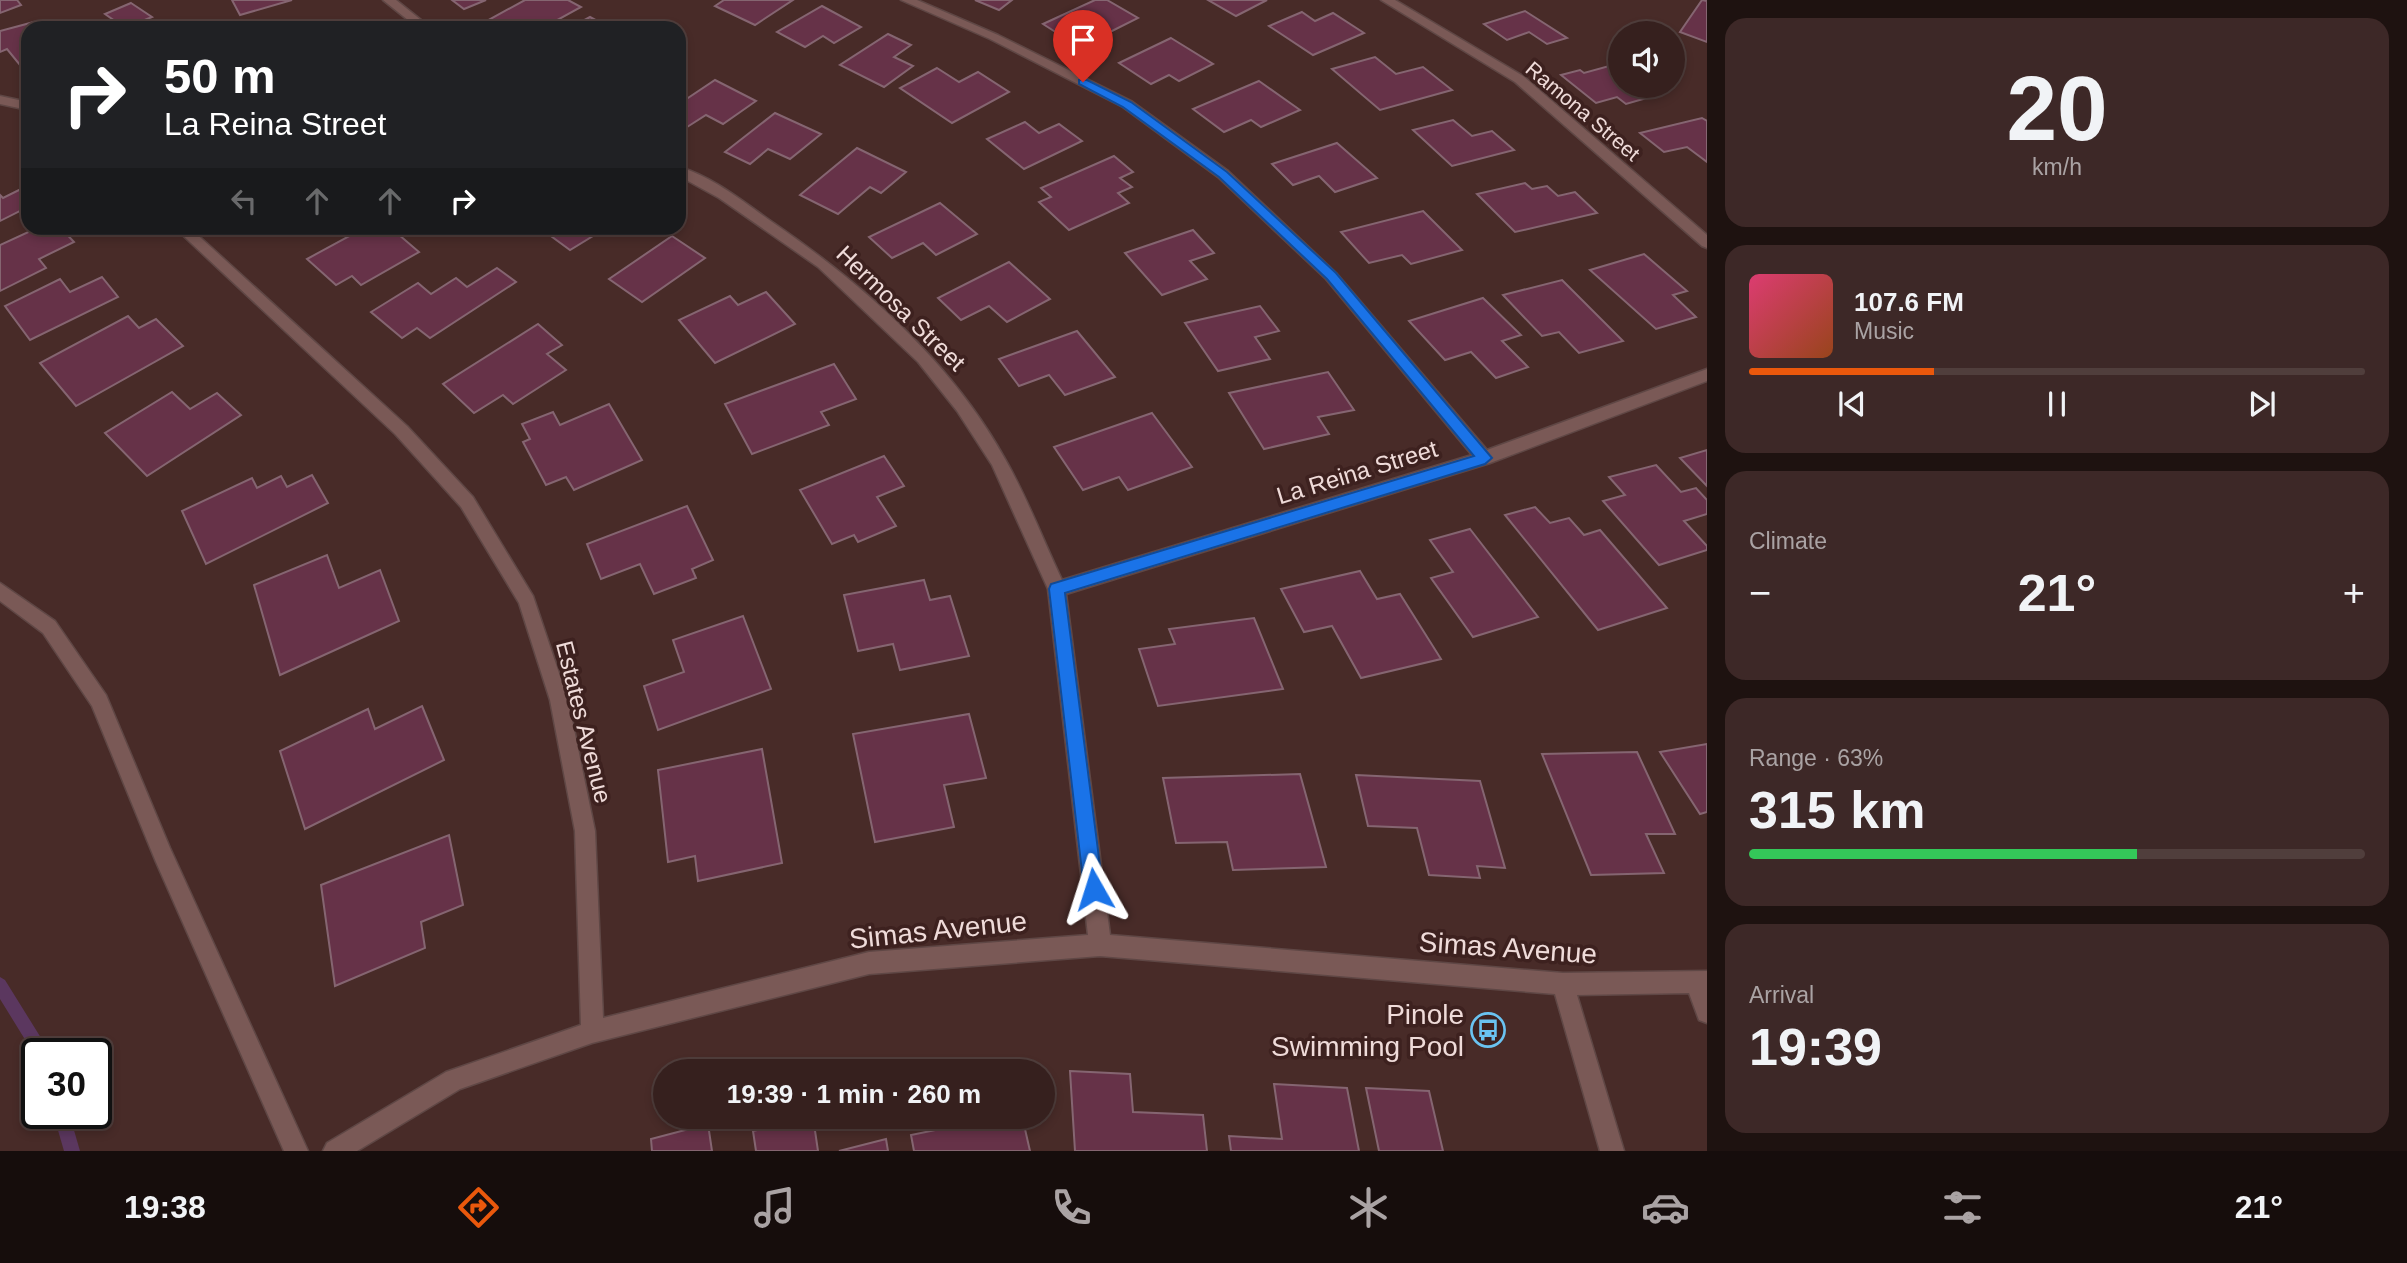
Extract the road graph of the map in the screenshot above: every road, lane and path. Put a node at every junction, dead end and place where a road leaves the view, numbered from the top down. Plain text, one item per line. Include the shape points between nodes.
1 (389, 0) edge
2 (907, 0) edge
3 (1387, 0) edge
4 (416, 21) edge
5 (0, 100) edge
6 (21, 104) edge
7 (686, 175) edge
8 (190, 235) edge
9 (1707, 243) edge
10 (1707, 375) edge
11 (1485, 458) junction
12 (1057, 589) junction
13 (0, 591) edge
14 (1100, 945) junction
15 (1702, 983) edge
16 (1563, 984) junction
17 (1707, 1012) edge
18 (592, 1032) junction
19 (296, 1151) edge
20 (335, 1151) edge
21 (1612, 1151) edge

1 - 4 street
2 - 11 street via 994,37 1127,104 1223,174 1331,276
3 - 9 street, Ramona Street via 1519,79
5 - 6 street
7 - 12 street, Hermosa Street via 823,264 923,358 964,407 999,462
8 - 18 street, Estates Avenue via 401,430 467,502 527,601 559,700 585,831
10 - 11 street, La Reina Street
11 - 12 street, La Reina Street
12 - 14 street, Hermosa Street
13 - 19 street via 48,627 99,701
14 - 16 street, Simas Avenue
14 - 18 street, Simas Avenue via 869,963
15 - 16 street, Simas Avenue
15 - 17 street
16 - 21 street
18 - 20 street, Simas Avenue via 454,1080

